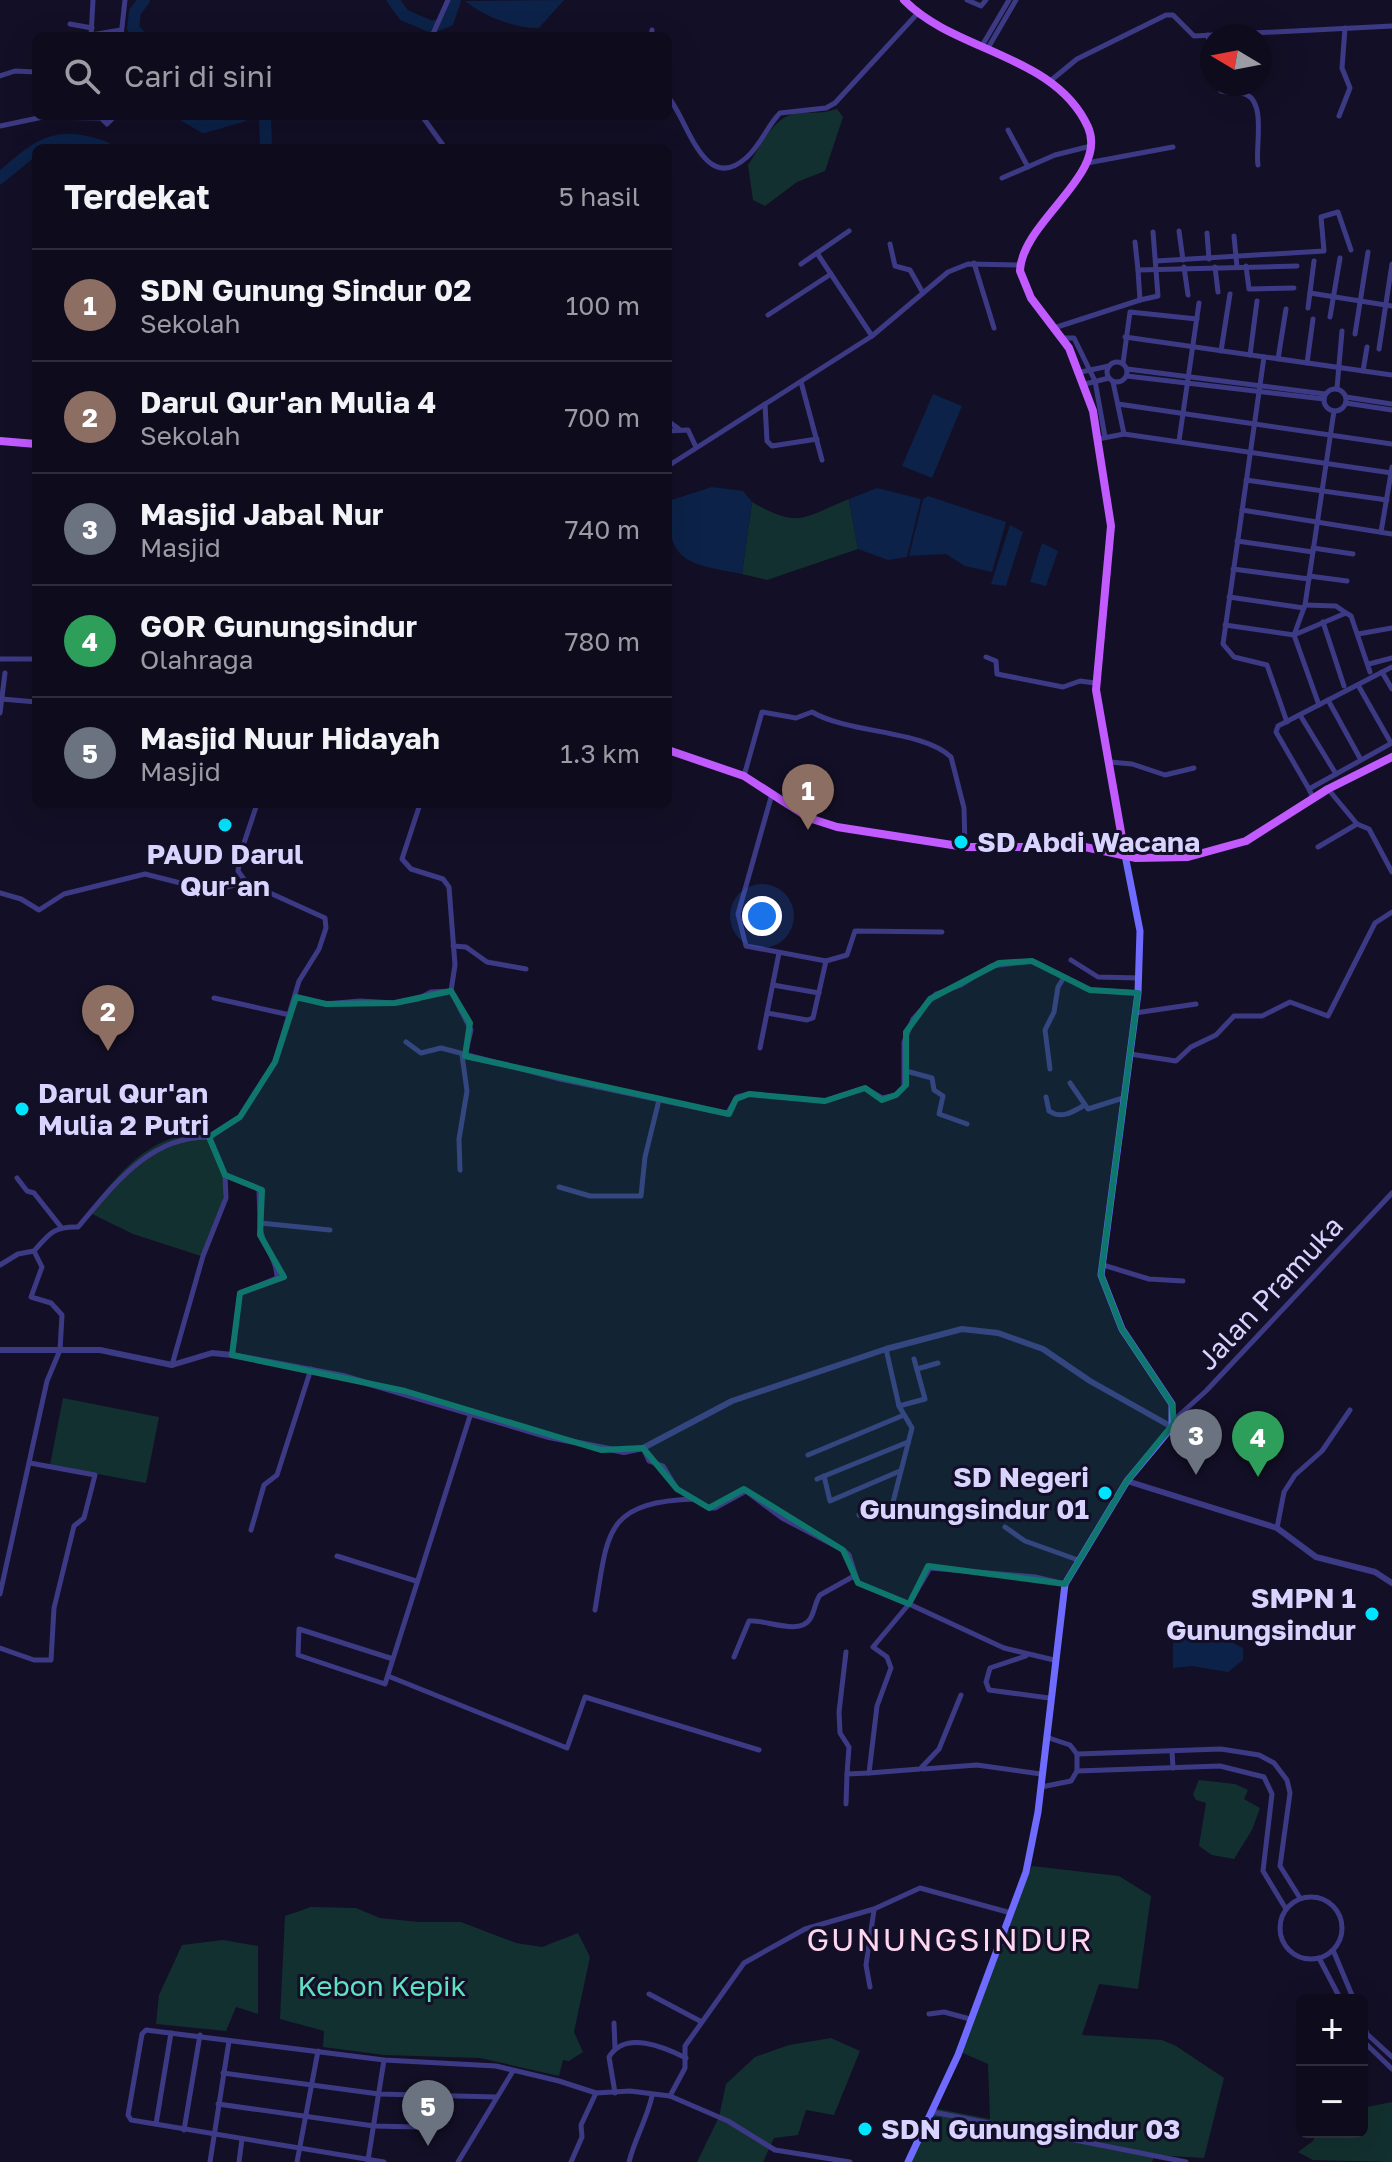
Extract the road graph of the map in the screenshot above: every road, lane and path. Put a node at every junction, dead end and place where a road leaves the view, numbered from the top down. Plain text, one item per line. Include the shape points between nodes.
1 (93, 0) edge
2 (125, 0) edge
3 (448, 0) edge
4 (904, 0) edge
5 (967, 0) edge
6 (986, 0) edge
7 (1009, 0) edge
8 (1016, 0) edge
9 (917, 14) junction
10 (70, 24) dead end
11 (1392, 26) edge
12 (1345, 28) junction
13 (89, 32) edge
14 (91, 32) edge
15 (121, 32) edge
16 (434, 32) edge
17 (1272, 32) edge
18 (1200, 35) edge
19 (985, 46) junction
20 (32, 72) edge
21 (0, 76) edge
22 (1049, 83) junction
23 (1247, 96) edge
24 (672, 102) edge
25 (1339, 116) dead end
26 (32, 119) edge
27 (425, 120) edge
28 (0, 126) edge
29 (1008, 130) dead end
30 (442, 144) edge
31 (1091, 146) junction
32 (1173, 147) dead end
33 (1086, 164) junction
34 (1258, 165) dead end
35 (1028, 167) junction
36 (1002, 178) dead end
37 (849, 231) dead end
38 (1179, 231) dead end
39 (1153, 232) dead end
40 (1207, 233) dead end
41 (1234, 236) dead end
42 (1135, 242) dead end
43 (890, 244) dead end
44 (1351, 250) dead end
45 (1368, 252) dead end
46 (817, 253) junction
47 (1236, 258) junction
48 (1340, 258) dead end
49 (1209, 259) junction
50 (1314, 261) dead end
51 (974, 263) junction
52 (801, 264) dead end
53 (1184, 264) junction
54 (1392, 264) edge
55 (1020, 265) junction
56 (1156, 265) junction
57 (1246, 266) junction
58 (1297, 266) dead end
59 (1215, 267) junction
60 (1237, 267) junction
61 (1138, 270) junction
62 (831, 274) junction
63 (1294, 288) dead end
64 (1218, 292) dead end
65 (923, 293) junction
66 (1310, 293) junction
67 (1230, 294) dead end
68 (1188, 295) dead end
69 (1334, 297) junction
70 (1140, 300) junction
71 (1257, 301) dead end
72 (1360, 301) junction
73 (1199, 303) dead end
74 (1389, 305) edge
75 (1308, 308) dead end
76 (1286, 309) dead end
77 (768, 315) dead end
78 (1330, 317) dead end
79 (1197, 319) junction
80 (1313, 319) dead end
81 (994, 328) dead end
82 (1053, 328) junction
83 (1342, 331) dead end
84 (1355, 334) dead end
85 (872, 336) junction
86 (1125, 337) junction
87 (1193, 347) junction
88 (1367, 347) dead end
89 (1379, 349) dead end
90 (1221, 351) junction
91 (1250, 355) junction
92 (1264, 357) junction
93 (1278, 359) junction
94 (1123, 363) junction
95 (1307, 363) junction
96 (1109, 366) junction
97 (1337, 368) junction
98 (1086, 371) junction
99 (1363, 371) junction
100 (1127, 372) junction
101 (1392, 375) edge
102 (1188, 379) junction
103 (1111, 380) junction
104 (801, 382) junction
105 (1090, 383) junction
106 (1259, 388) junction
107 (1337, 388) junction
108 (1324, 396) junction
109 (1346, 400) junction
110 (765, 403) junction
111 (1118, 404) junction
112 (1392, 407) edge
113 (1334, 411) junction
114 (1183, 414) junction
115 (672, 424) edge
116 (1254, 424) junction
117 (680, 430) junction
118 (672, 431) edge
119 (1124, 434) junction
120 (1330, 435) junction
121 (1102, 438) junction
122 (817, 439) junction
123 (0, 441) edge
124 (1179, 441) junction
125 (32, 444) edge
126 (1392, 444) edge
127 (696, 447) junction
128 (1250, 451) junction
129 (822, 460) dead end
130 (1326, 462) junction
131 (672, 463) edge
132 (1392, 467) edge
133 (1392, 473) edge
134 (1246, 480) junction
135 (1322, 490) junction
136 (1387, 500) junction
137 (1242, 510) junction
138 (1317, 521) junction
139 (1381, 532) junction
140 (1392, 534) edge
141 (1237, 541) junction
142 (1313, 550) junction
143 (1353, 554) dead end
144 (1233, 569) junction
145 (1309, 578) junction
146 (1347, 581) dead end
147 (1229, 597) junction
148 (1304, 606) junction
149 (1346, 613) junction
150 (1323, 622) junction
151 (1225, 625) junction
152 (1392, 628) edge
153 (1358, 634) junction
154 (1294, 635) junction
155 (986, 657) dead end
156 (1392, 658) edge
157 (0, 659) edge
158 (32, 659) edge
159 (1369, 664) junction
160 (1392, 667) edge
161 (1370, 672) dead end
162 (1382, 672) junction
163 (5, 673) dead end
164 (1095, 683) junction
165 (1358, 685) junction
166 (1344, 686) dead end
167 (1392, 689) edge
168 (2, 699) edge
169 (1328, 700) junction
170 (32, 702) edge
171 (1319, 705) junction
172 (0, 713) edge
173 (1300, 715) junction
174 (1287, 722) junction
175 (1392, 743) edge
176 (672, 751) edge
177 (1392, 757) edge
178 (1361, 760) junction
179 (1109, 762) junction
180 (1194, 768) dead end
181 (1336, 774) junction
182 (744, 776) junction
183 (1328, 789) junction
184 (772, 793) junction
185 (1311, 794) junction
186 (256, 808) edge
187 (419, 808) edge
188 (1357, 824) junction
189 (965, 847) junction
190 (1318, 847) dead end
191 (1125, 855) junction
192 (1392, 872) edge
193 (246, 882) junction
194 (0, 893) edge
195 (1392, 912) edge
196 (942, 932) dead end
197 (453, 946) junction
198 (779, 953) junction
199 (1071, 960) dead end
200 (826, 961) junction
201 (526, 969) dead end
202 (1139, 978) junction
203 (1063, 979) junction
204 (773, 985) junction
205 (451, 991) junction
206 (820, 993) junction
207 (1138, 993) junction
208 (296, 997) junction
209 (214, 998) dead end
210 (1196, 1004) dead end
211 (767, 1013) junction
212 (1135, 1013) junction
213 (290, 1015) junction
214 (406, 1042) dead end
215 (760, 1048) dead end
216 (1130, 1054) junction
217 (464, 1055) junction
218 (1050, 1069) dead end
219 (906, 1071) junction
220 (1070, 1083) dead end
221 (1046, 1097) dead end
222 (1123, 1098) junction
223 (659, 1100) junction
224 (1083, 1106) junction
225 (967, 1124) dead end
226 (209, 1137) junction
227 (460, 1170) dead end
228 (225, 1175) junction
229 (17, 1178) dead end
230 (559, 1187) dead end
231 (1392, 1193) edge
232 (260, 1223) junction
233 (61, 1227) junction
234 (330, 1230) dead end
235 (34, 1251) junction
236 (0, 1265) edge
237 (1102, 1265) junction
238 (1183, 1281) dead end
239 (886, 1349) junction
240 (0, 1350) edge
241 (60, 1350) junction
242 (232, 1355) junction
243 (914, 1359) dead end
244 (938, 1363) dead end
245 (172, 1365) junction
246 (311, 1369) junction
247 (917, 1369) junction
248 (899, 1406) junction
249 (1350, 1410) dead end
250 (471, 1413) junction
251 (904, 1415) junction
252 (1174, 1423) junction
253 (908, 1442) junction
254 (643, 1448) junction
255 (808, 1455) dead end
256 (29, 1463) junction
257 (901, 1471) junction
258 (1127, 1481) junction
259 (696, 1499) junction
260 (859, 1515) dead end
261 (1005, 1527) dead end
262 (1277, 1528) junction
263 (251, 1530) dead end
264 (337, 1556) dead end
265 (1078, 1560) junction
266 (854, 1576) junction
267 (416, 1581) junction
268 (1392, 1583) edge
269 (1065, 1584) junction
270 (0, 1594) edge
271 (909, 1604) junction
272 (595, 1610) dead end
273 (0, 1648) edge
274 (846, 1652) dead end
275 (1029, 1656) junction
276 (734, 1657) dead end
277 (393, 1659) junction
278 (1054, 1660) junction
279 (388, 1676) junction
280 (961, 1695) dead end
281 (1049, 1698) junction
282 (1045, 1737) junction
283 (759, 1750) dead end
284 (1172, 1751) junction
285 (1077, 1754) junction
286 (1173, 1768) junction
287 (920, 1769) junction
288 (1077, 1771) junction
289 (869, 1773) junction
290 (847, 1774) junction
291 (1041, 1774) junction
292 (1040, 1787) junction
293 (846, 1804) dead end
294 (1300, 1898) junction
295 (874, 1909) junction
296 (1286, 1909) junction
297 (1011, 1913) junction
298 (1333, 1950) junction
299 (1319, 1958) junction
300 (870, 1987) dead end
301 (649, 1994) dead end
302 (1338, 1994) edge
303 (1351, 1994) edge
304 (929, 2014) dead end
305 (970, 2019) junction
306 (700, 2021) junction
307 (614, 2023) dead end
308 (171, 2033) junction
309 (200, 2035) junction
310 (1368, 2035) edge
311 (230, 2040) junction
312 (1368, 2046) edge
313 (615, 2048) junction
314 (318, 2051) junction
315 (1392, 2057) edge
316 (687, 2058) junction
317 (384, 2060) junction
318 (1392, 2069) edge
319 (513, 2071) junction
320 (223, 2073) junction
321 (312, 2084) junction
322 (596, 2093) junction
323 (615, 2093) junction
324 (379, 2094) junction
325 (652, 2095) junction
326 (670, 2096) junction
327 (497, 2097) junction
328 (218, 2104) junction
329 (933, 2112) junction
330 (306, 2116) junction
331 (156, 2124) junction
332 (374, 2126) junction
333 (416, 2127) dead end
334 (184, 2130) junction
335 (214, 2134) junction
336 (242, 2139) junction
337 (300, 2148) junction
338 (368, 2160) junction
339 (1150, 2160) edge
340 (210, 2162) edge
341 (239, 2162) edge
342 (297, 2162) edge
343 (384, 2162) edge
344 (458, 2162) edge
345 (571, 2162) edge
346 (629, 2162) edge
347 (850, 2162) edge
348 (908, 2162) edge
349 (1186, 2162) edge

1 - 14 street
2 - 15 street
3 - 16 street
4 - 9 main road
5 - 6 street via 981,6
7 - 19 street
8 - 19 street
9 - 19 main road
9 - 24 street via 835,103 780,113 754,150 735,164 706,160
10 - 13 street
11 - 12 street
12 - 17 street
12 - 25 street via 1342,68 1350,88
18 - 22 street via 1191,35 1173,15 1166,15 1077,59
19 - 22 main road
20 - 21 street
22 - 31 main road via 1079,111
23 - 34 street via 1254,102 1260,135
26 - 28 street
27 - 30 street
29 - 35 street
31 - 33 main road
31 - 35 street
32 - 33 street
33 - 55 main road via 1033,236
35 - 36 street
37 - 46 street
38 - 53 street
39 - 56 street
40 - 49 street
41 - 47 street
42 - 61 street
43 - 65 street via 895,266 910,270
44 - 47 street via 1338,212 1321,217 1324,251
45 - 72 street
46 - 52 street
46 - 62 street
47 - 49 street
47 - 60 street
48 - 69 street
49 - 53 street
50 - 66 street
51 - 55 street
51 - 65 street via 948,272
51 - 81 street
53 - 56 street
53 - 59 street
53 - 68 street
54 - 74 street
55 - 82 main road via 1027,292
56 - 61 street
56 - 70 street via 1158,296
57 - 58 street
57 - 60 street
57 - 63 street via 1249,289
59 - 60 street
59 - 64 street
61 - 70 street
62 - 77 street
62 - 85 street
65 - 85 street
66 - 69 street
66 - 75 street
67 - 90 street
69 - 72 street
69 - 78 street
70 - 82 street
71 - 91 street
72 - 74 street
72 - 84 street
73 - 79 street
74 - 89 street
76 - 93 street
79 - 86 street via 1130,312
79 - 87 street
80 - 95 street
82 - 98 main road
83 - 97 street
85 - 104 street
86 - 87 street
86 - 94 street
87 - 90 street
87 - 102 street
88 - 99 street
90 - 91 street
91 - 92 street
92 - 93 street
92 - 106 street
93 - 95 street
94 - 96 street
94 - 100 street
95 - 97 street
96 - 98 street
96 - 103 street
97 - 99 street
97 - 107 street
98 - 105 main road
99 - 101 street
100 - 102 street
100 - 103 street via 1121,381
102 - 106 street
102 - 114 street
103 - 105 street
103 - 111 street
104 - 110 street
104 - 122 street
105 - 121 main road
106 - 108 street
106 - 116 street
107 - 108 street
107 - 109 street
108 - 113 street via 1326,407
109 - 112 street
109 - 113 street
110 - 122 street via 767,441 772,446
110 - 127 street
111 - 114 street
111 - 119 street
113 - 120 street
114 - 116 street
114 - 124 street
115 - 117 street
116 - 120 street
116 - 128 street
117 - 118 street
117 - 127 street via 688,430
119 - 121 street
119 - 124 street
120 - 126 street
120 - 130 street
121 - 164 main road via 1111,526
122 - 129 street
123 - 125 main road
124 - 128 street
127 - 131 street
128 - 130 street
128 - 134 street
130 - 133 street
130 - 135 street
132 - 133 street
133 - 136 street
134 - 135 street
134 - 137 street
135 - 136 street
135 - 138 street
136 - 139 street
137 - 138 street
137 - 141 street
138 - 139 street
138 - 142 street
139 - 140 street
141 - 142 street
141 - 144 street
142 - 143 street
142 - 145 street
144 - 145 street
144 - 147 street
145 - 146 street
145 - 148 street
147 - 148 street
147 - 151 street
148 - 149 street via 1340,607
148 - 154 street
149 - 150 street
149 - 153 street
150 - 154 street
150 - 166 street
151 - 154 street
151 - 174 street via 1225,650 1238,659 1267,665
152 - 153 street
153 - 159 street
154 - 171 street
155 - 164 street via 996,661 997,674 1063,687
156 - 159 street
157 - 158 street
159 - 161 street
160 - 162 street
162 - 165 street
162 - 167 street
163 - 168 street
164 - 179 main road
165 - 169 street
165 - 175 street
168 - 170 street
168 - 172 street
169 - 171 street
169 - 178 street
171 - 173 street
173 - 174 street
173 - 181 street
174 - 185 street via 1276,732
175 - 178 street
176 - 182 main road
177 - 183 main road
178 - 181 street
179 - 180 street via 1165,775
179 - 191 main road
181 - 185 street
182 - 184 main road
182 - 189 street via 762,712 796,718 812,712 831,723 924,744 951,757 964,808
183 - 185 main road
183 - 188 street
184 - 189 main road via 822,823
184 - 198 street via 738,914 746,946
185 - 191 main road via 1264,832 1211,853 1174,858
186 - 193 street via 239,859 238,871
187 - 197 street via 402,859 411,869 447,883
188 - 190 street
188 - 192 street via 1369,829
189 - 191 main road via 1085,847
191 - 202 main road via 1140,931
193 - 194 street via 212,891 145,874 71,892 39,910
193 - 208 street via 325,918 319,949 299,981
195 - 216 street via 1375,923 1326,1017 1290,1002 1262,1016 1234,1016 1176,1061
196 - 200 street via 855,931 847,955
197 - 201 street via 466,947 487,962
197 - 205 street
198 - 200 street
198 - 204 street
199 - 202 street via 1098,977
200 - 206 street
202 - 207 main road
203 - 207 street via 1090,990
203 - 218 street via 1045,1030
203 - 219 street via 1032,961 1006,962 936,994 906,1032
204 - 206 street
204 - 211 street
205 - 208 street via 395,1003 326,1004
205 - 217 street via 470,1023
206 - 211 street via 811,1020
207 - 212 main road
208 - 213 street
209 - 213 street
210 - 212 street
211 - 215 street
212 - 216 main road
213 - 226 street via 282,1049 240,1117
214 - 217 street via 421,1053 441,1048
216 - 222 main road
217 - 223 street
217 - 227 street via 467,1091
219 - 223 street via 904,1087 888,1098 865,1088 825,1101 749,1094 737,1097 727,1114
219 - 225 street via 932,1078 934,1090 943,1096 939,1114
220 - 224 street
221 - 224 street via 1055,1114 1070,1114
222 - 224 street
222 - 237 main road
223 - 230 street via 641,1196 590,1196
226 - 228 street
226 - 233 street via 172,1142 153,1152 122,1176 78,1227
228 - 232 street via 259,1189
228 - 245 street via 223,1210 203,1256
229 - 233 street
231 - 252 street, Jalan Pramuka
232 - 234 street
232 - 242 street via 277,1278 240,1293
233 - 235 street via 42,1238
235 - 236 street
235 - 241 street via 42,1267 31,1297 51,1303 62,1315
237 - 238 street via 1149,1279
237 - 252 main road via 1117,1321 1172,1404
239 - 248 street
239 - 252 street via 962,1329 1016,1338
239 - 254 street via 732,1401
240 - 241 street
241 - 245 street via 100,1350
241 - 256 street via 47,1381
242 - 245 street via 212,1353
242 - 246 street
243 - 247 street
244 - 247 street
246 - 250 street
246 - 263 street via 277,1475 264,1485
247 - 248 street via 925,1399
248 - 251 street
249 - 262 street via 1322,1451 1289,1483
250 - 254 street via 601,1450
250 - 267 street
251 - 253 street via 912,1428
251 - 255 street
252 - 258 main road
253 - 257 street
253 - 257 street via 820,1478 830,1501
254 - 259 street via 649,1461 665,1467 677,1489
256 - 270 street
256 - 273 street via 95,1475 84,1518 74,1526 54,1608 51,1660
257 - 260 street via 892,1506
258 - 262 street
258 - 265 main road
259 - 266 street via 715,1508 746,1491 782,1518 843,1550
259 - 272 street via 641,1505 612,1528
261 - 265 street via 1025,1541
262 - 268 street via 1316,1557 1375,1572
264 - 267 street
265 - 269 main road
266 - 271 street via 858,1583
266 - 276 street via 820,1595 805,1623 745,1623
267 - 277 street
269 - 271 street via 930,1568
269 - 278 main road
271 - 275 street
271 - 289 street via 873,1647 887,1657 891,1668 877,1706
274 - 290 street via 839,1712 840,1733 849,1747
275 - 278 street
275 - 281 street via 990,1668 989,1690
277 - 279 street
277 - 279 street via 299,1629 298,1655 385,1684
278 - 281 main road
279 - 283 street via 567,1748 585,1697
280 - 287 street via 939,1749
281 - 282 main road
282 - 285 street via 1070,1745
282 - 291 main road
284 - 285 street
284 - 286 street
284 - 294 street via 1221,1749 1259,1755 1281,1770 1290,1793 1280,1866
285 - 288 street
286 - 288 street
286 - 296 street via 1220,1766 1254,1772 1267,1781 1272,1794 1263,1871
287 - 289 street
287 - 291 street via 977,1765
288 - 292 street via 1071,1781
289 - 290 street
290 - 293 street
291 - 292 main road
292 - 297 main road via 1033,1841
294 - 296 street
294 - 298 street via 1325,1899 1337,1910 1342,1935
295 - 297 street via 920,1888
295 - 300 street via 866,1965
295 - 306 street via 805,1929 744,1963
296 - 299 street via 1279,1925 1283,1943 1297,1956
297 - 305 main road
298 - 299 street
298 - 303 street
299 - 302 street
301 - 306 street
304 - 305 street
305 - 329 main road
306 - 316 street via 685,2046
307 - 313 street
308 - 309 street
308 - 331 street
308 - 331 street via 142,2034 131,2120
309 - 311 street
309 - 334 street
310 - 315 street
311 - 314 street
311 - 320 street
312 - 318 street
313 - 316 street via 627,2043 658,2045
313 - 323 street via 609,2057
314 - 317 street
314 - 321 street
316 - 326 street
317 - 319 street
317 - 324 street
319 - 322 street
319 - 327 street
320 - 321 street
320 - 328 street
321 - 324 street
321 - 330 street
322 - 323 street
322 - 345 street
323 - 325 street
324 - 327 street
324 - 332 street
325 - 326 street
325 - 346 street
326 - 347 street via 728,2121 775,2150
327 - 344 street
328 - 330 street
328 - 335 street
329 - 339 street
329 - 348 main road
330 - 332 street
330 - 337 street
331 - 334 street
332 - 333 street
332 - 338 street
334 - 335 street
335 - 336 street
335 - 340 street
336 - 337 street
336 - 341 street
337 - 338 street
337 - 342 street
338 - 343 street
339 - 349 street

